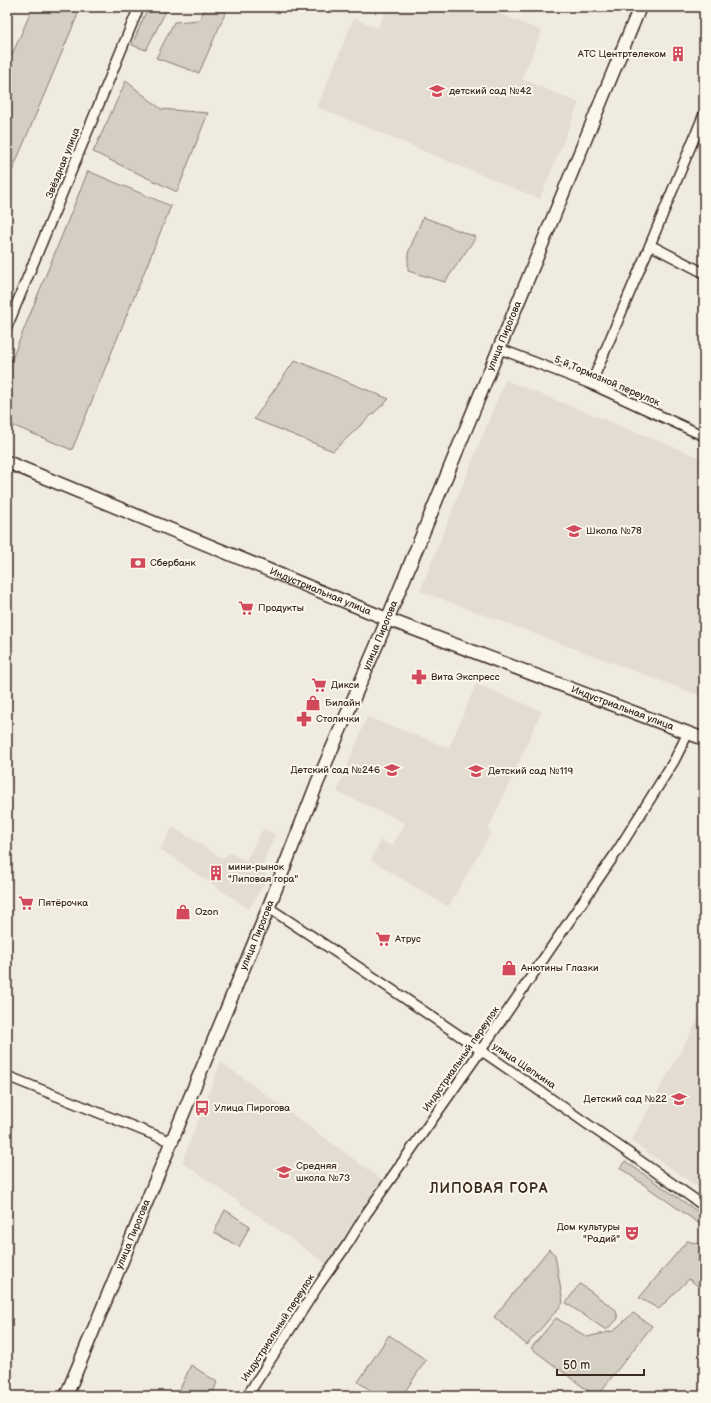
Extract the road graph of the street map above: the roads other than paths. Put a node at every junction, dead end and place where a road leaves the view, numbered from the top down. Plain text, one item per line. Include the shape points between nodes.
1 (139, 7) edge
2 (640, 7) edge
3 (704, 114) edge
4 (650, 245) junction
5 (704, 273) edge
6 (7, 327) edge
7 (500, 349) junction
8 (591, 384) junction
9 (704, 436) edge
10 (7, 462) edge
11 (387, 619) junction
12 (688, 733) junction
13 (704, 739) edge
14 (269, 908) junction
15 (481, 1050) junction
16 (7, 1076) edge
17 (172, 1142) junction
18 (704, 1206) edge
19 (66, 1396) edge
20 (247, 1396) edge

1 - 6 street, Звёздная улица
2 - 7 street, улица Пирогова
3 - 4 street
4 - 5 street
4 - 8 street
7 - 8 street, 5-й Тормозной переулок
7 - 11 street, улица Пирогова
8 - 9 street, 5-й Тормозной переулок
10 - 11 street, Индустриальная улица
11 - 12 street, Индустриальная улица
11 - 14 street, улица Пирогова via 318,781
12 - 13 street, Индустриальная улица
12 - 15 street, Индустриальный переулок via 674,761 618,850
14 - 15 street, улица Щепкина
14 - 17 street, улица Пирогова
15 - 18 street, улица Щепкина
15 - 20 street, Индустриальный переулок via 366,1214
16 - 17 street
17 - 19 street, улица Пирогова

